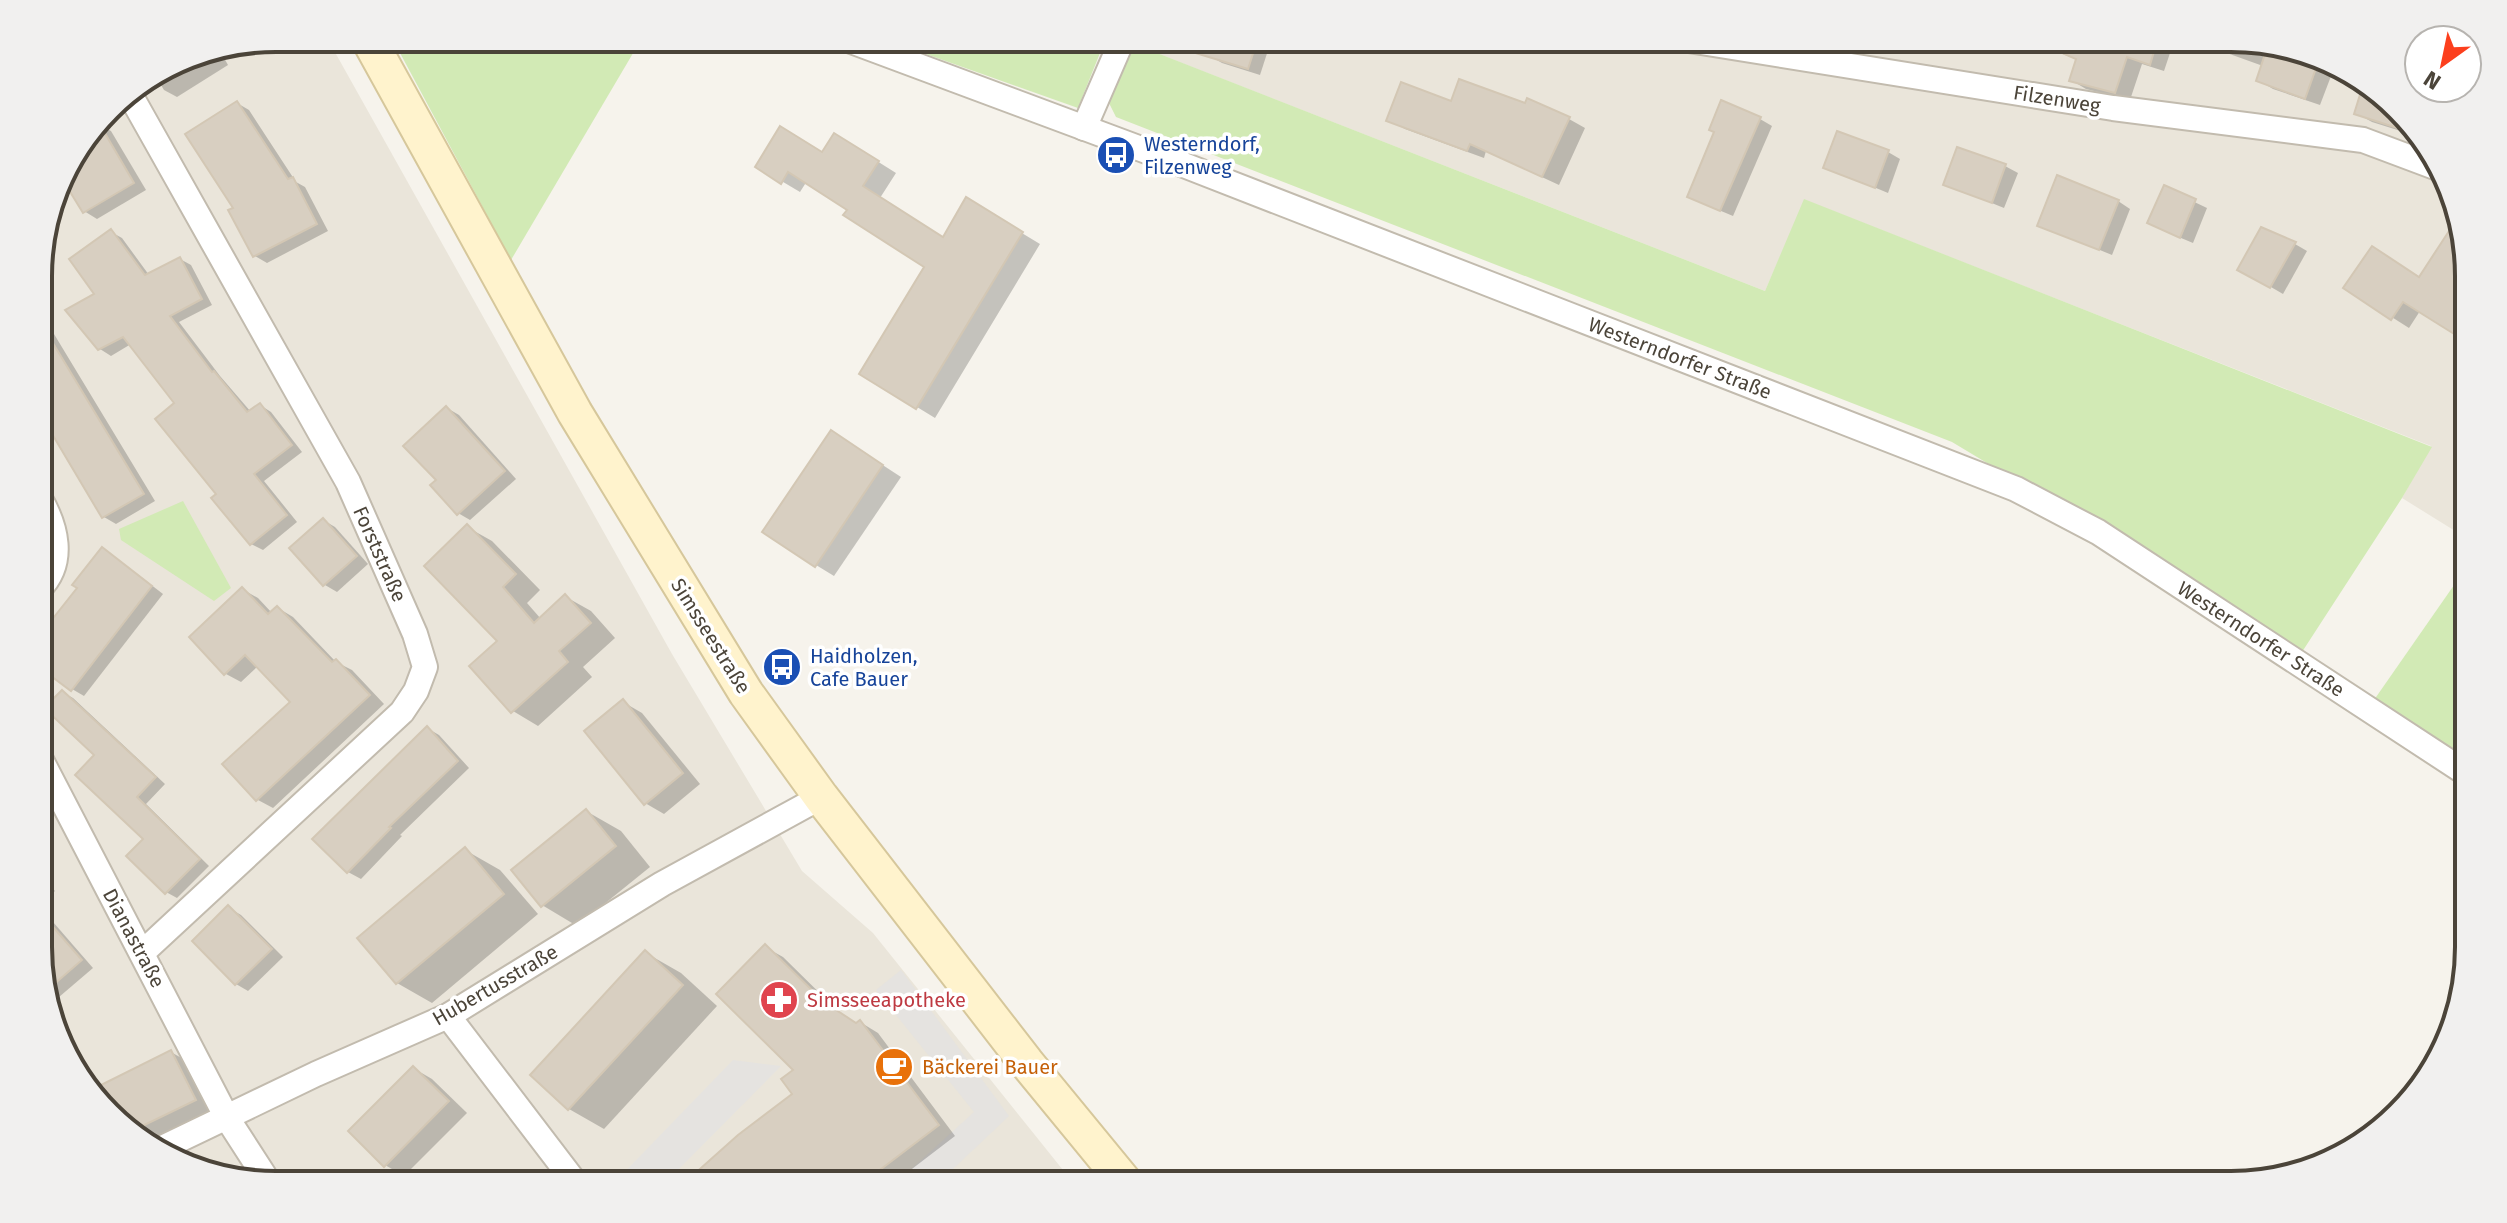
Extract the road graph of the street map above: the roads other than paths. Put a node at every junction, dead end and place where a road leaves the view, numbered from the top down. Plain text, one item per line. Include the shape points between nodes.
1 (376, 52) edge
2 (880, 52) edge
3 (1117, 52) edge
4 (1763, 52) edge
5 (135, 103) edge
6 (1084, 128) junction
7 (2424, 163) edge
8 (52, 527) edge
9 (52, 567) edge
10 (2455, 766) edge
11 (52, 781) edge
12 (821, 797) junction
13 (142, 953) junction
14 (448, 1016) junction
15 (227, 1118) junction
16 (170, 1144) edge
17 (261, 1170) edge
18 (566, 1171) edge
19 (1116, 1171) edge

1 - 12 main road, Simsseestraße via 575,413 729,666
2 - 6 street, Westerndorfer Straße
3 - 6 street
4 - 7 street, Filzenweg via 2113,108 2363,140
5 - 13 street, Forststraße via 348,482 425,667 402,712
6 - 10 street, Westerndorfer Straße via 2016,489 2098,532
8 - 9 street via 57,538
11 - 13 street, Dianastraße
12 - 14 street, Hubertusstraße via 662,884
12 - 19 main road, Simsseestraße
13 - 15 street, Dianastraße
14 - 15 street, Hubertusstraße
14 - 18 street
15 - 16 street, Hubertusstraße
15 - 17 street, Dianastraße

